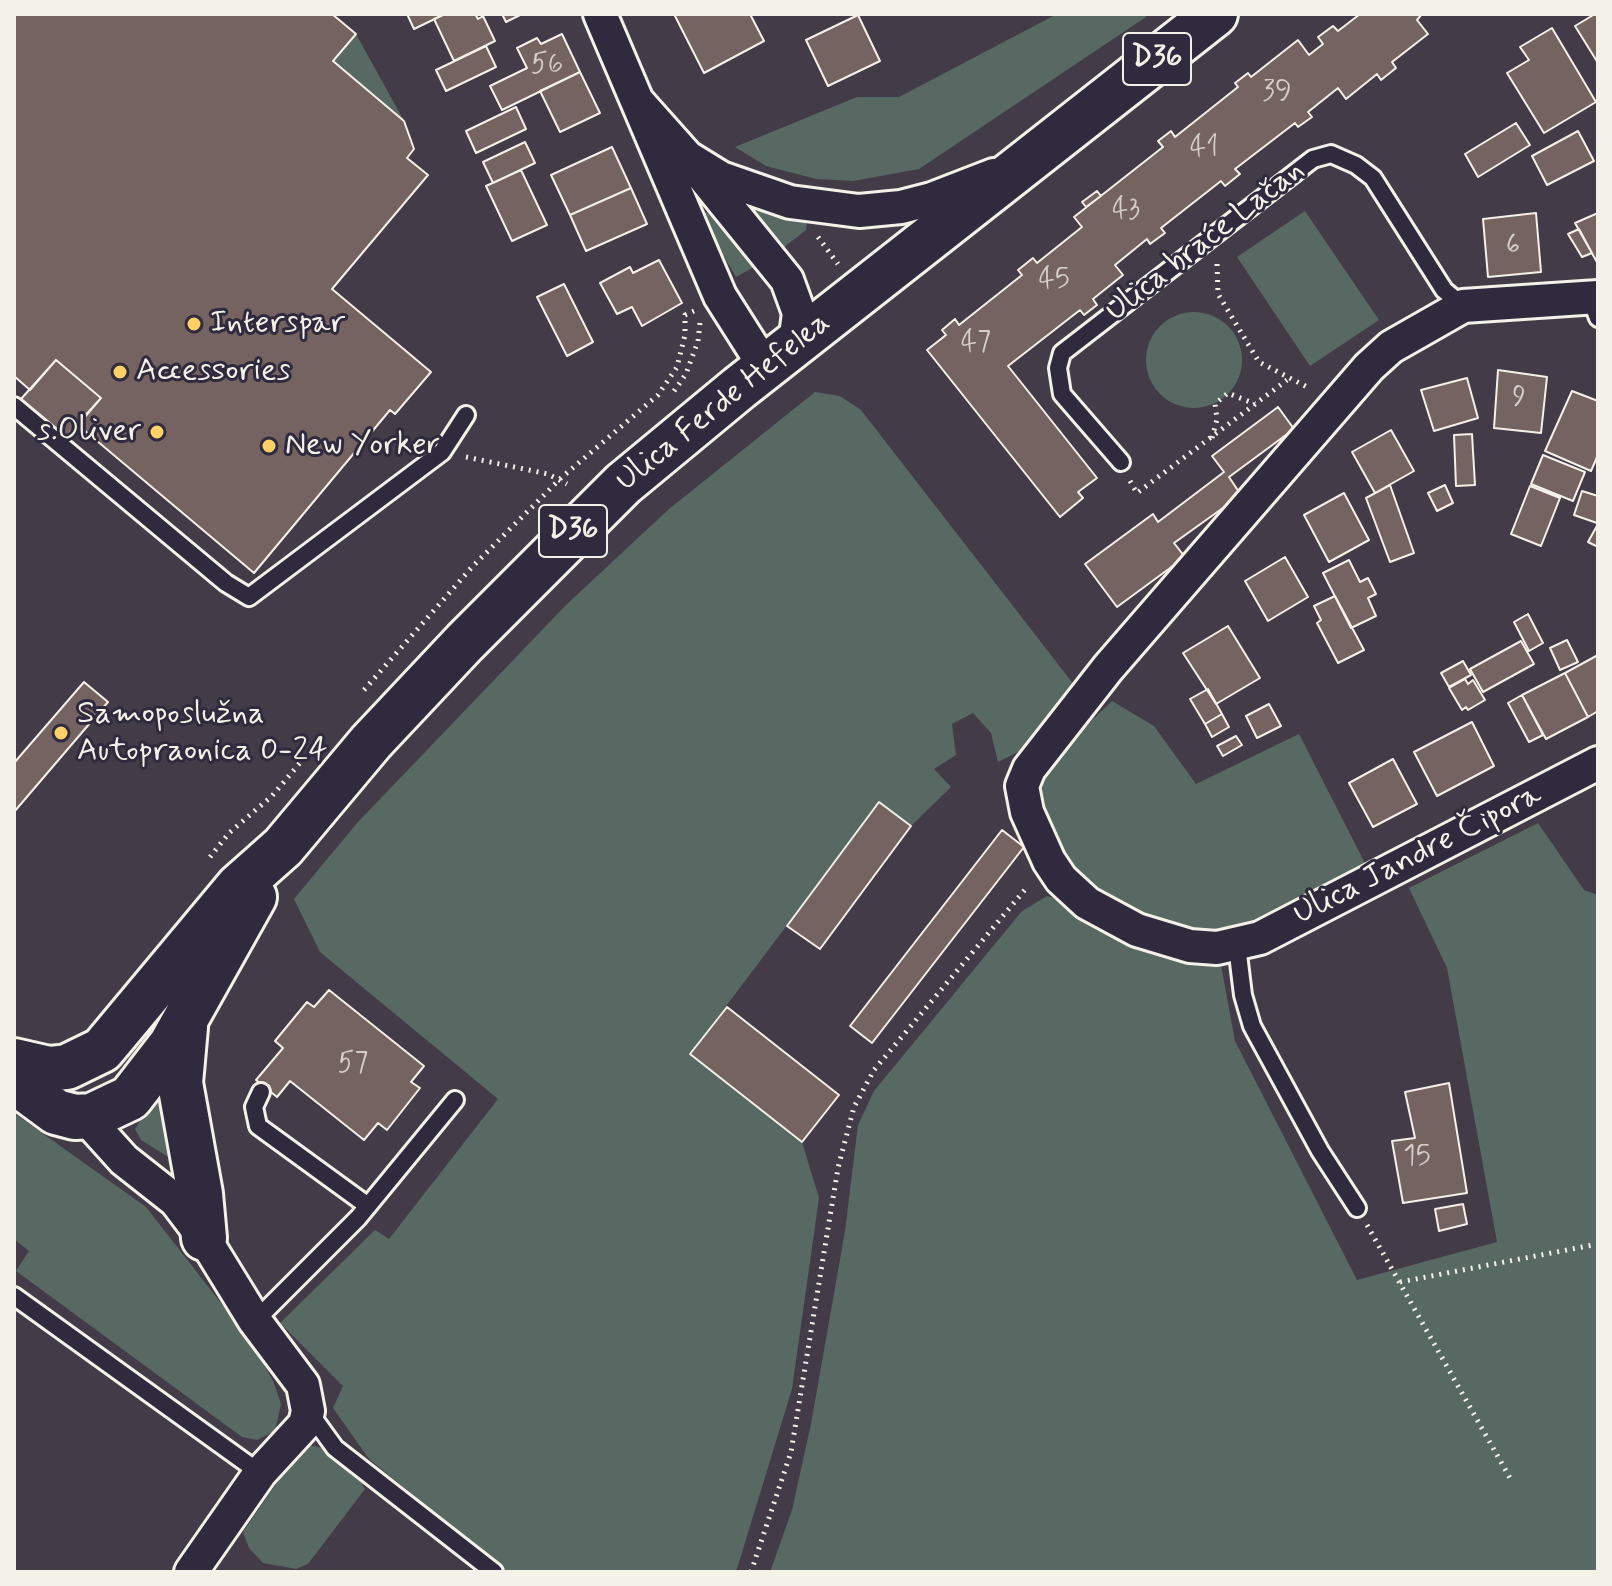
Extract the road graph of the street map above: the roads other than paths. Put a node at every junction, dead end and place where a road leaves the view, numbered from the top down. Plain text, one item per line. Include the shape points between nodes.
1 (600, 14) edge
2 (1215, 14) edge
3 (638, 102) junction
4 (687, 157) junction
5 (1019, 165) junction
6 (1596, 305) edge
7 (1463, 306) junction
8 (780, 355) junction
9 (14, 406) edge
10 (466, 415) dead end
11 (1121, 462) road end
12 (1598, 763) edge
13 (283, 847) junction
14 (1237, 946) junction
15 (187, 1016) junction
16 (102, 1050) junction
17 (14, 1061) edge
18 (14, 1081) edge
19 (261, 1092) dead end
20 (455, 1100) dead end
21 (92, 1116) junction
22 (368, 1206) junction
23 (1357, 1208) road end
24 (204, 1238) junction
25 (14, 1296) edge
26 (255, 1321) junction
27 (308, 1411) junction
28 (260, 1473) junction
29 (191, 1572) edge
30 (494, 1572) edge

1 - 3 street
2 - 5 main road, Ulica Ferde Hefelea / D36
3 - 4 street
3 - 8 street via 720,296
4 - 5 street via 754,193 859,211 932,199
4 - 8 street via 787,280 799,313
5 - 8 main road, Ulica Ferde Hefelea / D36
6 - 7 street
7 - 11 lane, Ulica braće Lačan via 1444,290 1373,178 1331,154 1313,159 1062,353 1062,394
7 - 14 street, Ulica Jandre Čipora via 1391,347 1340,401 1108,668 1029,769 1022,786 1027,812 1049,861 1087,903 1137,930 1190,946
8 - 13 main road, Ulica Ferde Hefelea / D36 via 561,542 371,742
9 - 10 lane via 213,573 249,597 442,452
12 - 14 street, Ulica Jandre Čipora
13 - 15 main road, Ulica Ferde Hefelea / D36
13 - 16 main road, Ulica Ferde Hefelea / D36 via 238,887
14 - 23 lane via 1252,1026
15 - 21 main road, Ulica Ferde Hefelea / D36 via 157,1067 130,1098
15 - 24 main road via 180,1083
16 - 17 main road, Ulica Ferde Hefelea / D36 via 67,1067 49,1069
16 - 21 main road
18 - 21 main road via 56,1112
19 - 22 lane via 254,1107 258,1126
20 - 22 lane
21 - 24 street via 108,1144 176,1201
22 - 26 lane
24 - 26 street
25 - 28 lane
26 - 27 street via 303,1385
27 - 28 street via 305,1424
27 - 30 lane via 335,1448
28 - 29 street

